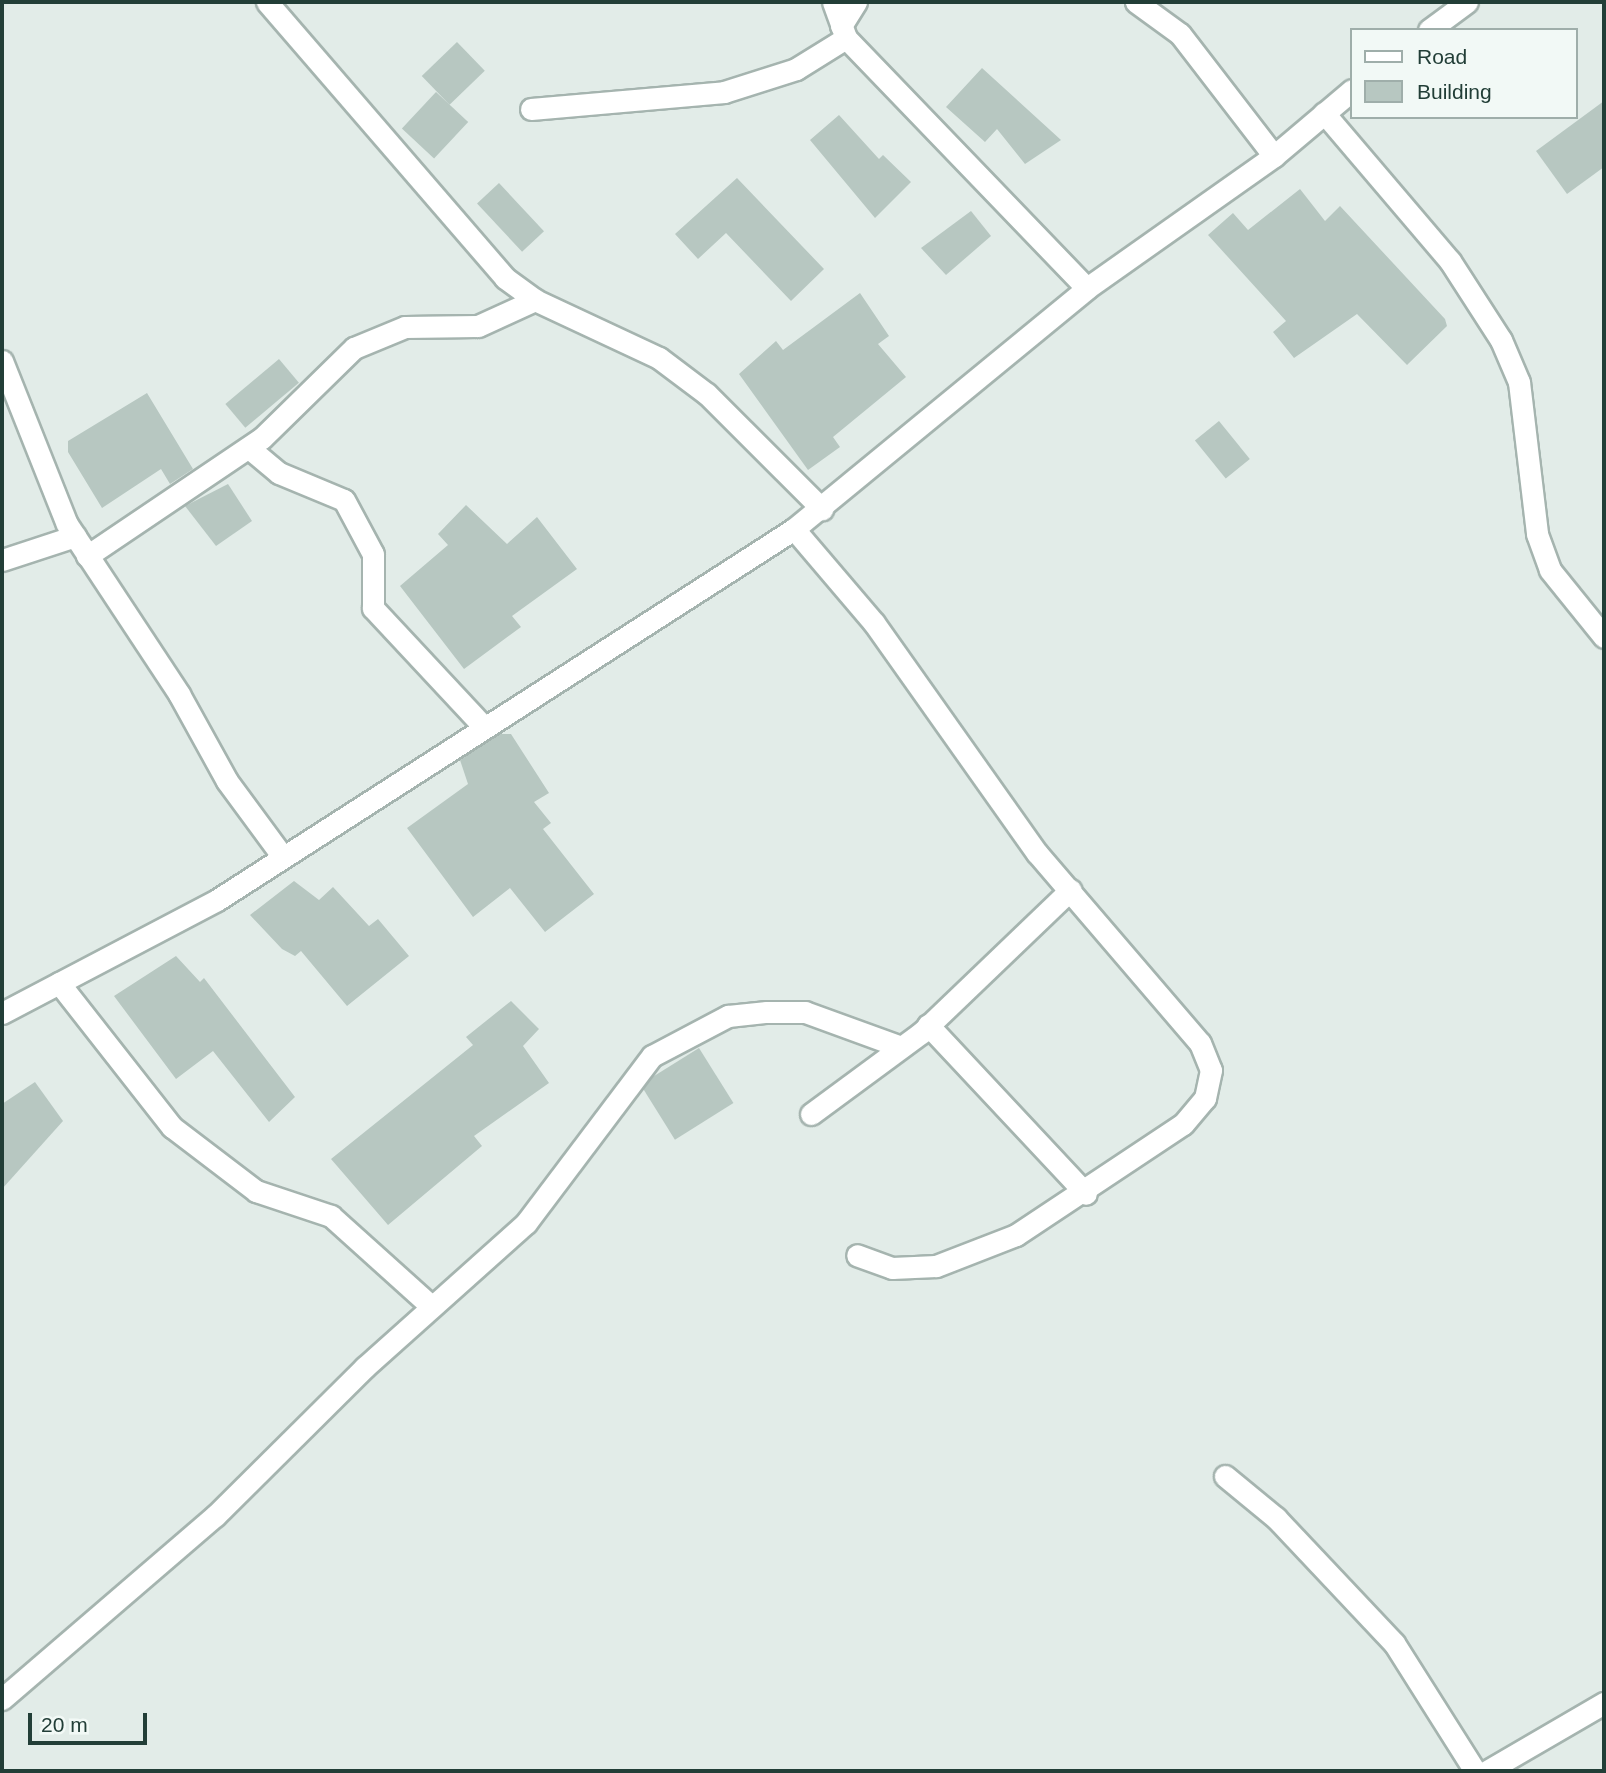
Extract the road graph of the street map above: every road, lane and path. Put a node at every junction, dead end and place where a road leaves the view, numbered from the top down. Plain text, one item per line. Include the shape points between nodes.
1 (267, 2) edge
2 (833, 2) edge
3 (856, 2) edge
4 (1136, 2) edge
5 (1467, 2) edge
6 (1432, 28) edge
7 (844, 32) junction
8 (1350, 92) edge
9 (531, 109) dead end
10 (1324, 113) junction
11 (1274, 156) junction
12 (1087, 288) junction
13 (535, 300) junction
14 (2, 361) edge
15 (249, 448) junction
16 (822, 509) junction
17 (794, 528) junction
18 (75, 536) junction
19 (87, 556) junction
20 (2, 560) edge
21 (1604, 638) edge
22 (484, 727) junction
23 (283, 857) junction
24 (1070, 890) junction
25 (59, 983) junction
26 (2, 1013) edge
27 (928, 1025) junction
28 (901, 1047) junction
29 (811, 1114) dead end
30 (1086, 1194) junction
31 (857, 1255) dead end
32 (431, 1306) junction
33 (1225, 1476) dead end
34 (2, 1699) edge
35 (1604, 1703) edge
36 (1475, 1771) edge
37 (1487, 1771) edge

1 - 13 street via 474,246
2 - 7 street
3 - 7 street
4 - 11 street via 1180,34
5 - 6 street
7 - 9 street via 796,69 724,92
7 - 12 street
8 - 10 street
10 - 11 street
10 - 21 street via 1450,261 1501,340 1521,394 1537,534 1550,570
11 - 12 street
12 - 16 street
13 - 15 street via 478,327 405,327 380,334 354,348
13 - 16 street via 659,358 707,394
14 - 18 street
15 - 19 street
15 - 22 street via 279,473 344,500 373,554 373,608
16 - 17 street
17 - 22 street
17 - 24 street via 874,623
18 - 19 street
18 - 20 street
19 - 23 street via 179,694 227,781
22 - 23 street
23 - 25 street
24 - 27 street via 1036,929
24 - 30 street via 1200,1042 1211,1070 1205,1098 1183,1124
25 - 26 street
25 - 32 street via 172,1127 256,1191 331,1216
27 - 28 street
27 - 30 street
28 - 29 street
28 - 32 street via 804,1012 728,1016 699,1027 632,1075 526,1223
30 - 31 street via 969,1258 915,1269
32 - 34 street via 215,1516
33 - 36 street via 1276,1518 1394,1643
35 - 37 street

